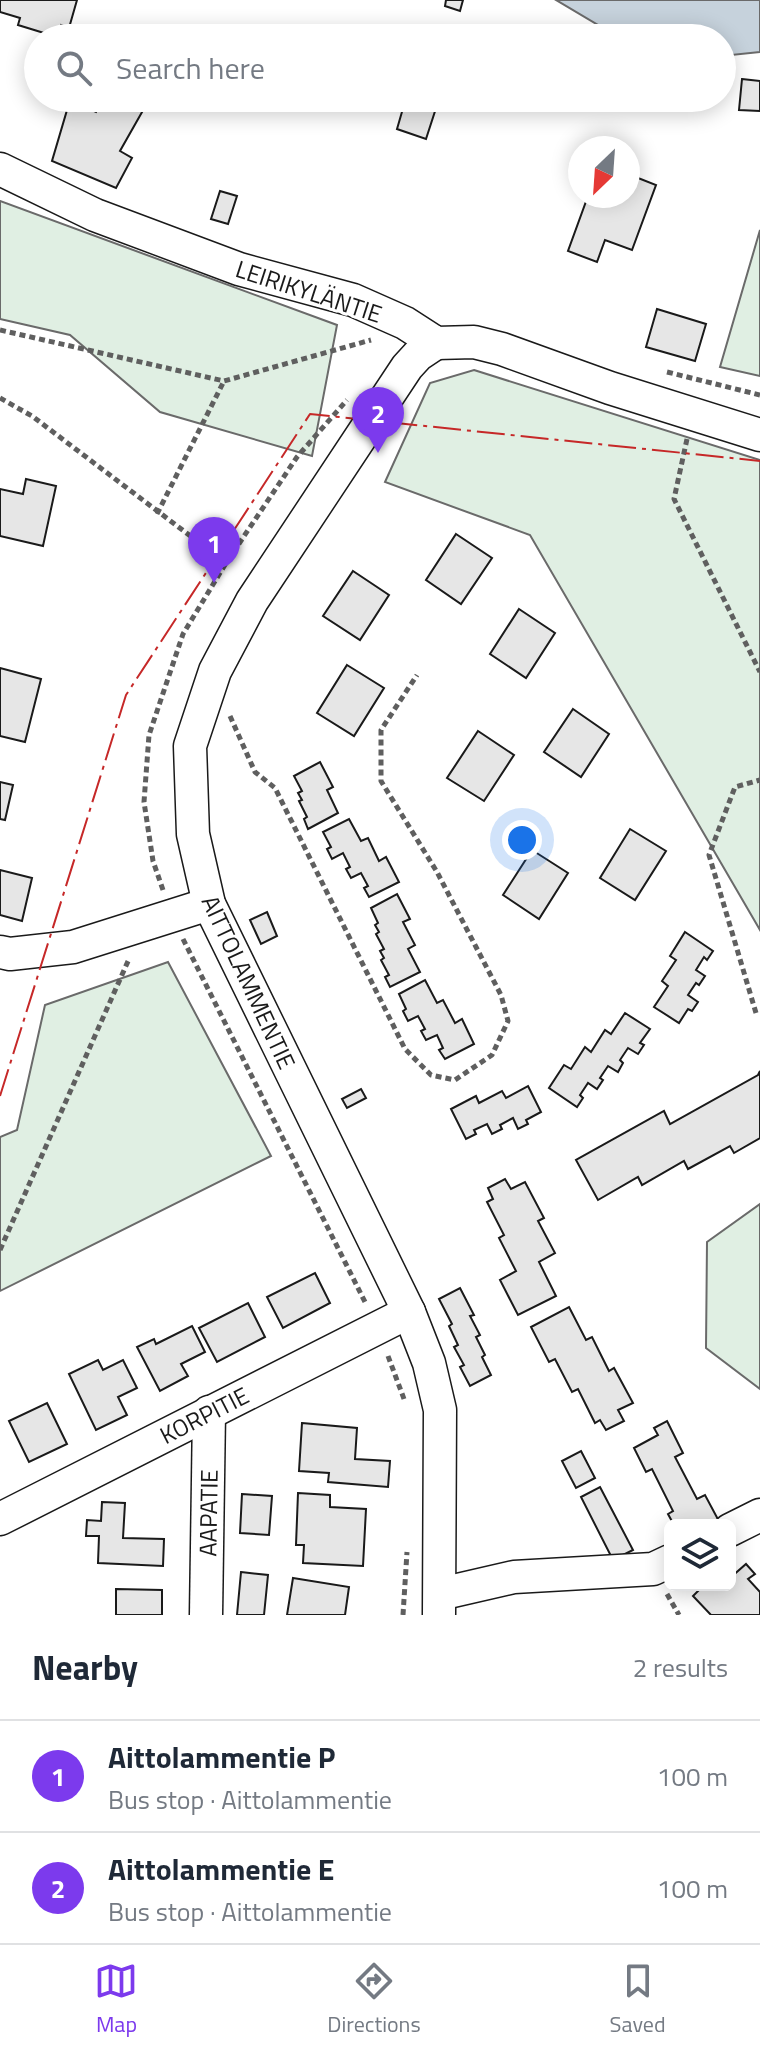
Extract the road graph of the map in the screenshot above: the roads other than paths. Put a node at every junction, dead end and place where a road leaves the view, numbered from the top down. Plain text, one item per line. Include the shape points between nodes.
1 (0, 169) edge
2 (436, 343) junction
3 (760, 435) edge
4 (209, 904) junction
5 (0, 952) edge
6 (409, 1312) junction
7 (209, 1412) junction
8 (760, 1515) edge
9 (0, 1519) edge
10 (736, 1527) edge
11 (664, 1564) edge
12 (439, 1604) edge
13 (206, 1615) edge

1 - 2 street, LEIRIKYLÄNTIE via 95,215 239,269 353,300
2 - 3 street via 474,342 502,349
2 - 4 street, AITTOLAMMENTIE via 407,367 252,601 215,671 190,746 193,834
4 - 5 street via 73,947
4 - 6 street, AITTOLAMMENTIE
6 - 7 street, KORPITIE
6 - 12 street, AITTOLAMMENTIE via 440,1410
7 - 9 street, KORPITIE
7 - 13 street, AAPATIE
8 - 10 street
11 - 12 street via 653,1569 514,1577

